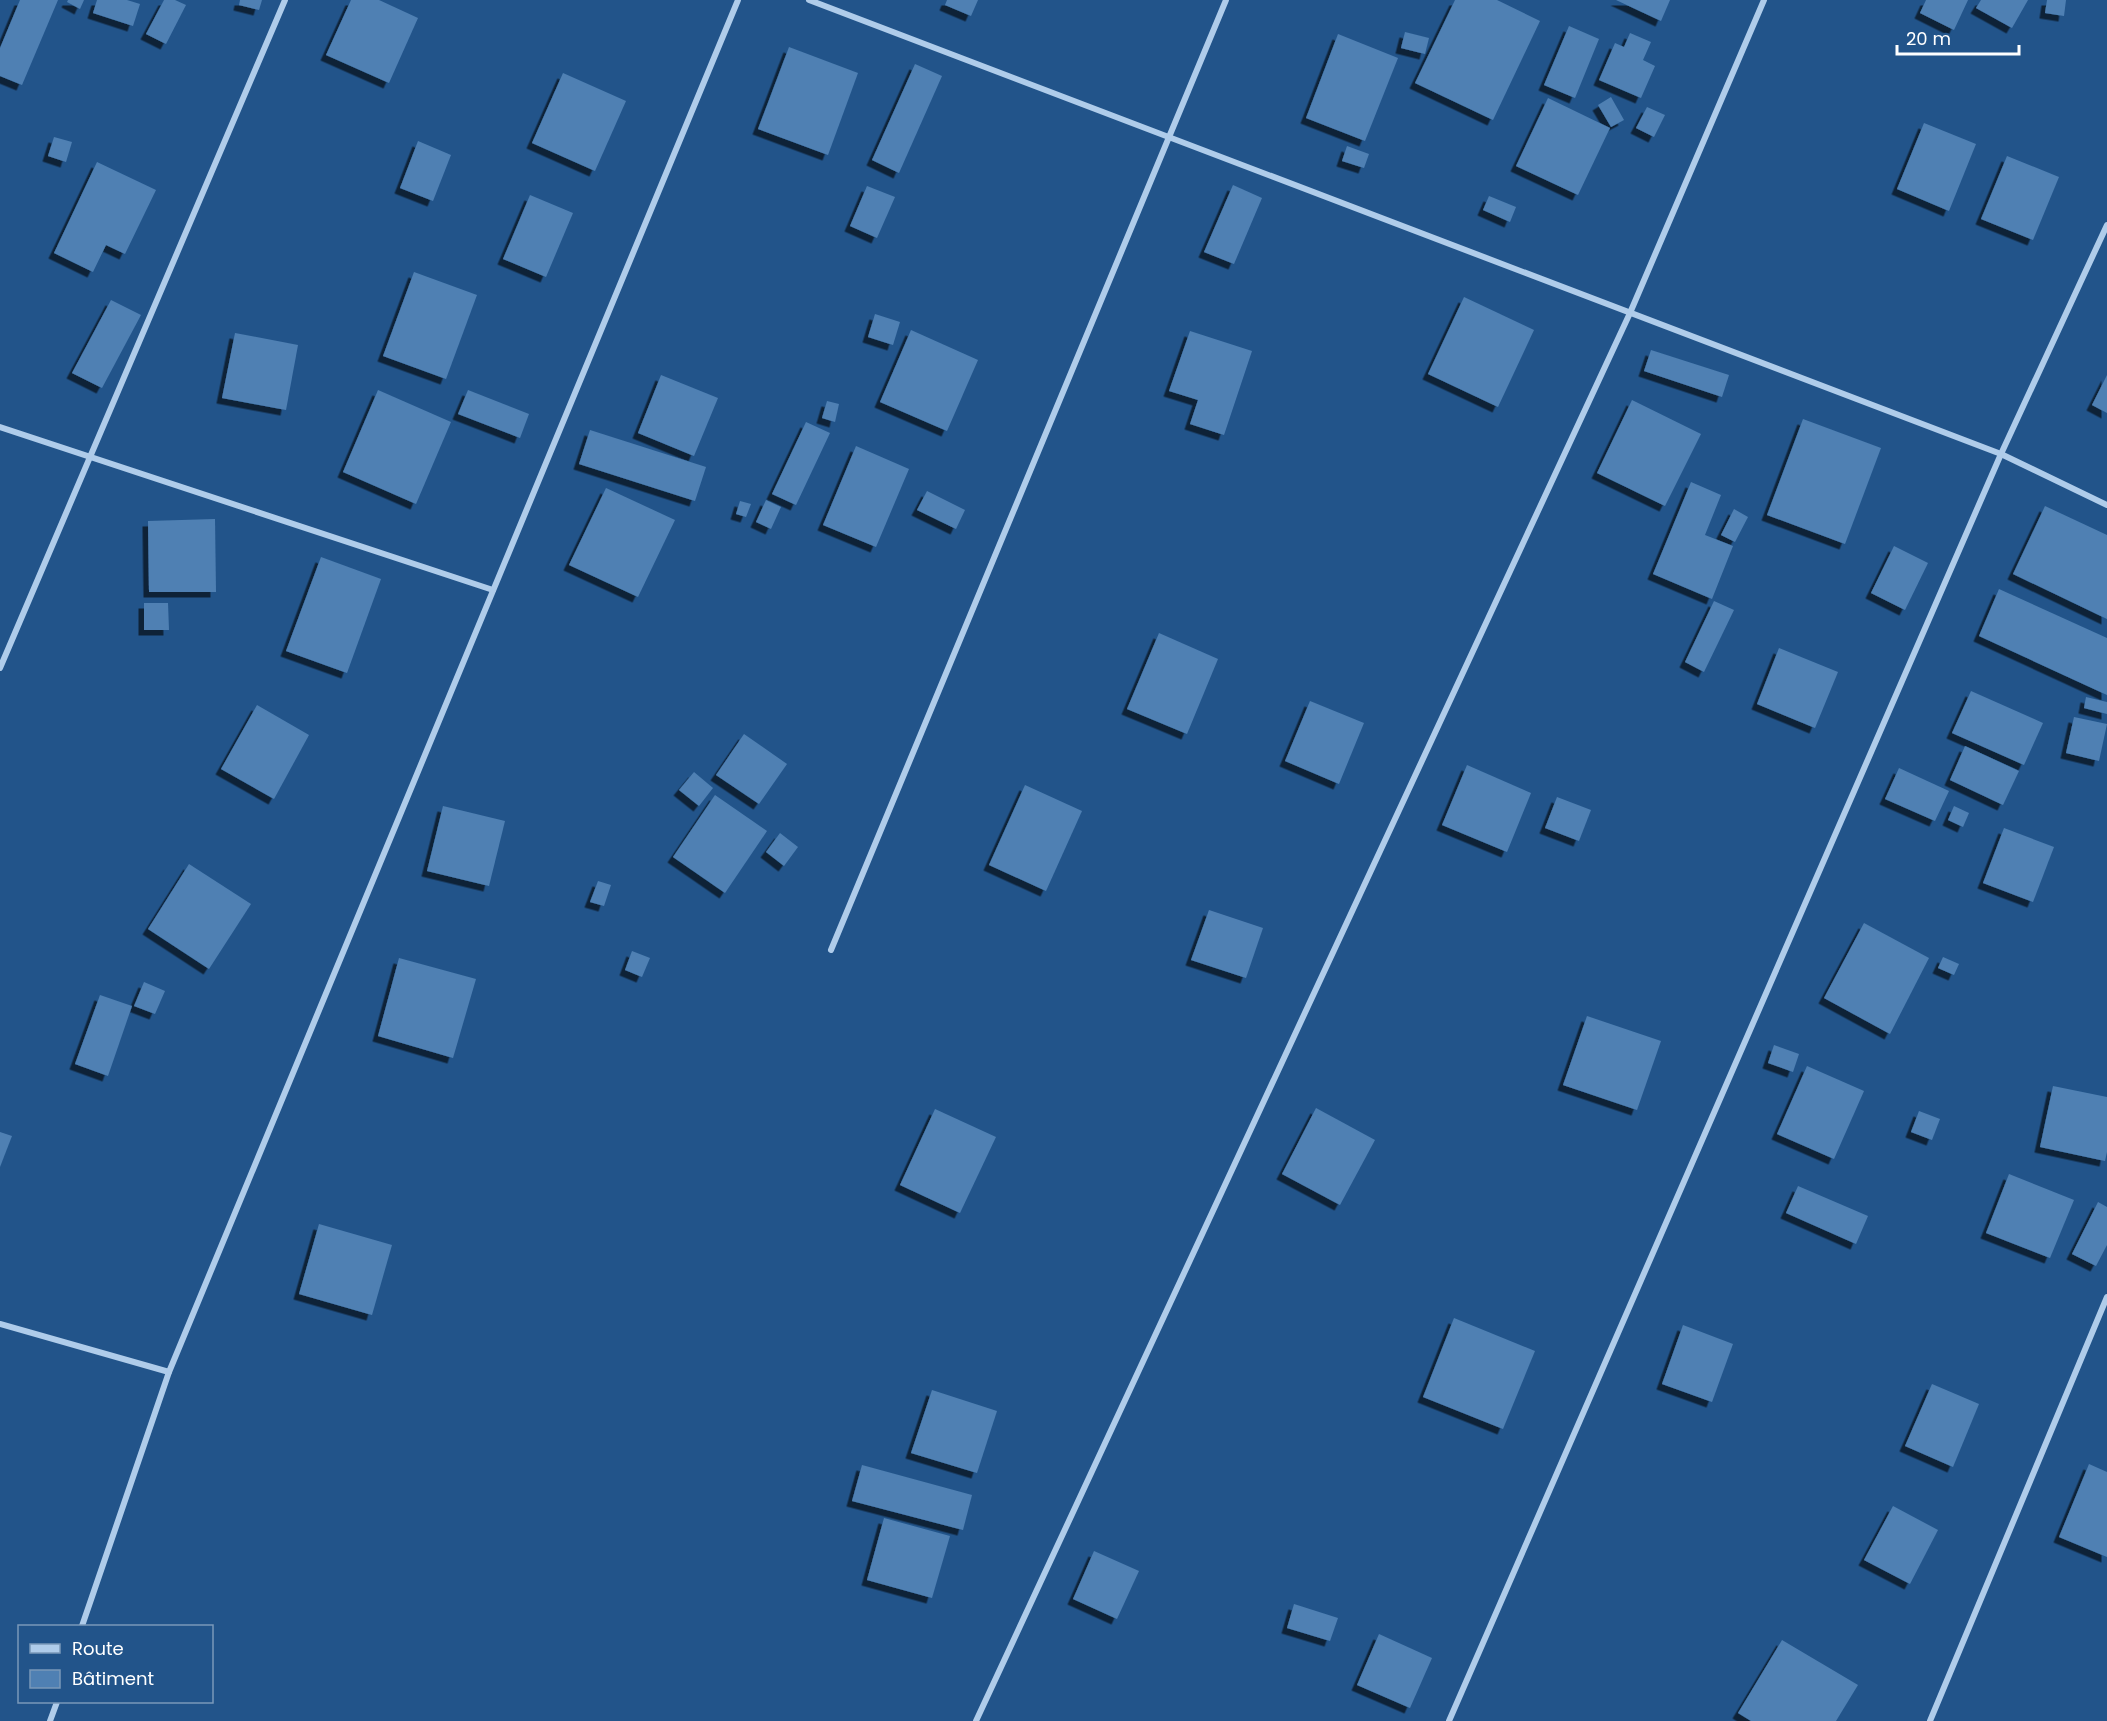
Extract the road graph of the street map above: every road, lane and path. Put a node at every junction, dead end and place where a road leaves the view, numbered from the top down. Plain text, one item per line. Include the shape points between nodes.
1 (285, 0) edge
2 (738, 0) edge
3 (809, 0) edge
4 (1226, 0) edge
5 (1764, 0) edge
6 (1168, 136) junction
7 (2107, 225) edge
8 (1630, 313) junction
9 (0, 426) edge
10 (2001, 454) junction
11 (92, 455) junction
12 (2107, 505) edge
13 (493, 590) junction
14 (0, 668) edge
15 (831, 950) dead end
16 (2107, 1297) edge
17 (0, 1324) edge
18 (169, 1372) junction
19 (82, 1625) edge
20 (56, 1703) edge
21 (50, 1721) edge
22 (976, 1721) edge
23 (1449, 1721) edge
24 (1930, 1721) edge

1 - 11 street
2 - 13 street
3 - 6 street
4 - 6 street
5 - 8 street
6 - 8 street
6 - 15 street
7 - 10 street
8 - 10 street
8 - 22 street
9 - 11 street
10 - 12 street
10 - 23 street
11 - 13 street
11 - 14 street
13 - 18 street
16 - 24 street
17 - 18 street
18 - 19 street
20 - 21 street

